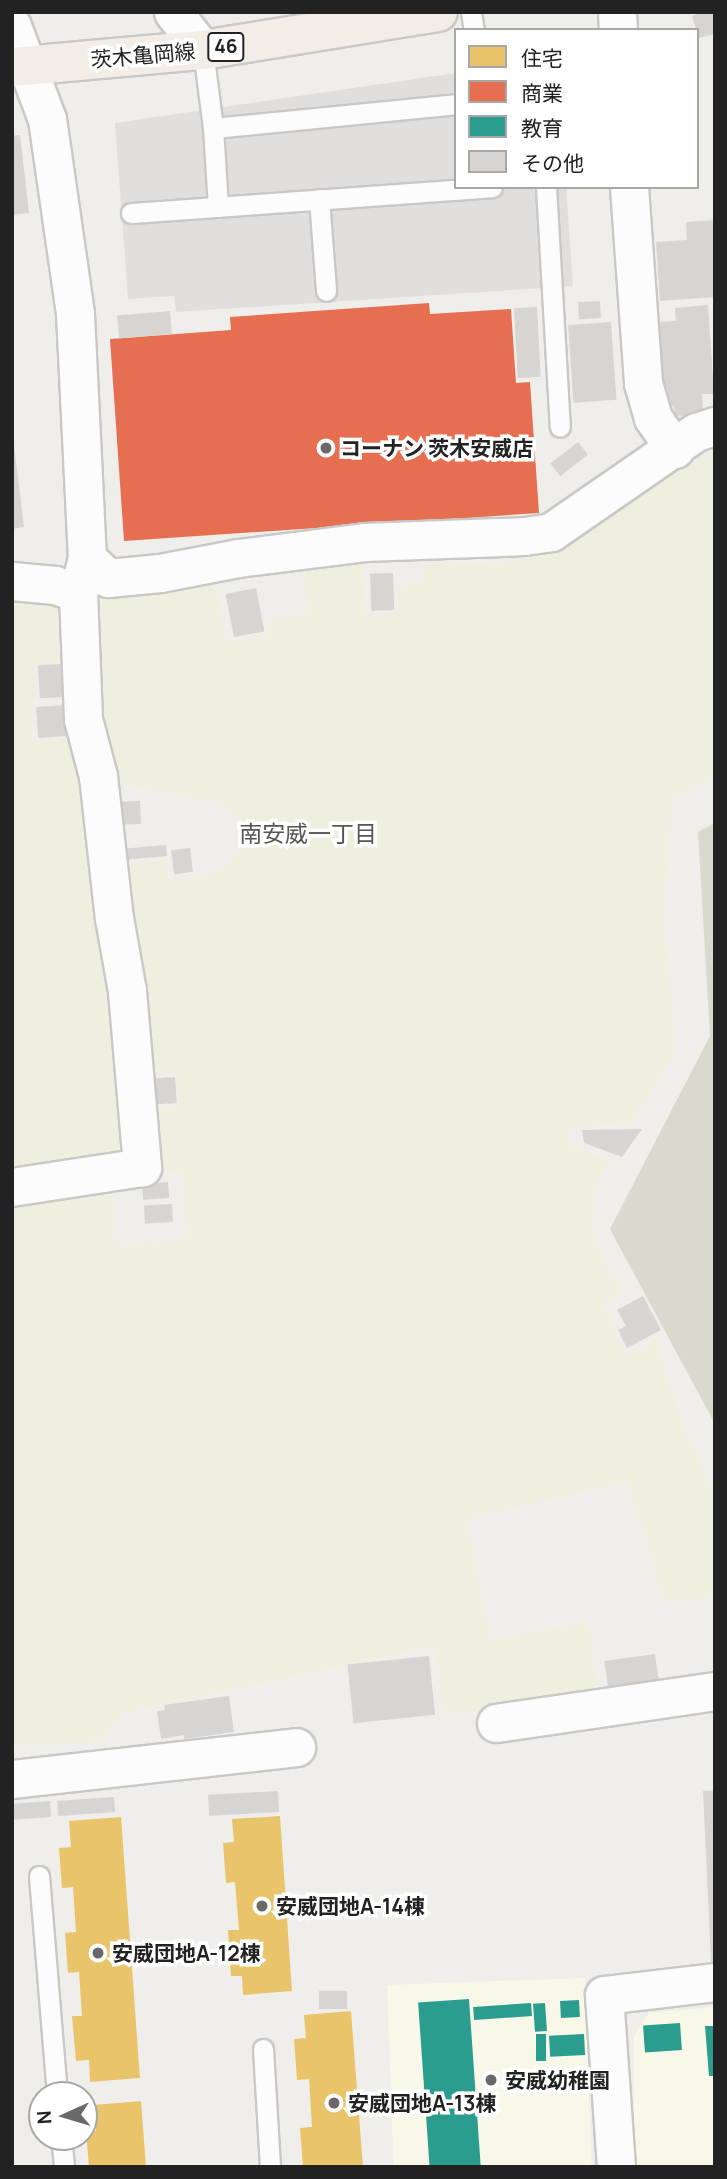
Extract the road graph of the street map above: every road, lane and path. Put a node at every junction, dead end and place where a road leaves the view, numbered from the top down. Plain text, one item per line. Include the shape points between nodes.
1 (173, 12) edge
2 (438, 12) edge
3 (12, 26) edge
4 (203, 50) junction
5 (20, 66) edge
6 (454, 104) edge
7 (213, 128) junction
8 (463, 189) edge
9 (546, 189) edge
10 (629, 189) edge
11 (320, 199) junction
12 (219, 207) junction
13 (131, 212) dead end
14 (326, 291) dead end
15 (559, 426) dead end
16 (715, 426) edge
17 (675, 449) junction
18 (87, 558) junction
19 (12, 581) edge
20 (78, 593) junction
21 (12, 1187) edge
22 (715, 1691) edge
23 (496, 1723) dead end
24 (296, 1748) dead end
25 (12, 1779) edge
26 (39, 1876) dead end
27 (715, 1982) edge
28 (263, 2049) dead end
29 (56, 2081) edge
30 (270, 2167) edge
31 (616, 2167) edge

1 - 4 street
2 - 4 main road, 茨木亀岡線 / 46
3 - 5 street
4 - 5 main road, 茨木亀岡線 / 46
4 - 7 lane
5 - 18 street via 47,119 75,314
6 - 7 lane
7 - 12 lane
8 - 11 lane
9 - 15 lane
10 - 17 street via 643,383 653,418
11 - 12 lane
11 - 14 lane
12 - 13 lane
16 - 17 street via 696,432
17 - 18 street via 551,532 365,542 108,578
18 - 20 street
19 - 20 street via 55,584
20 - 21 street via 83,719 98,776 127,991 142,1167
22 - 23 street
24 - 25 street
26 - 29 lane
27 - 31 street via 604,1995
28 - 30 lane

